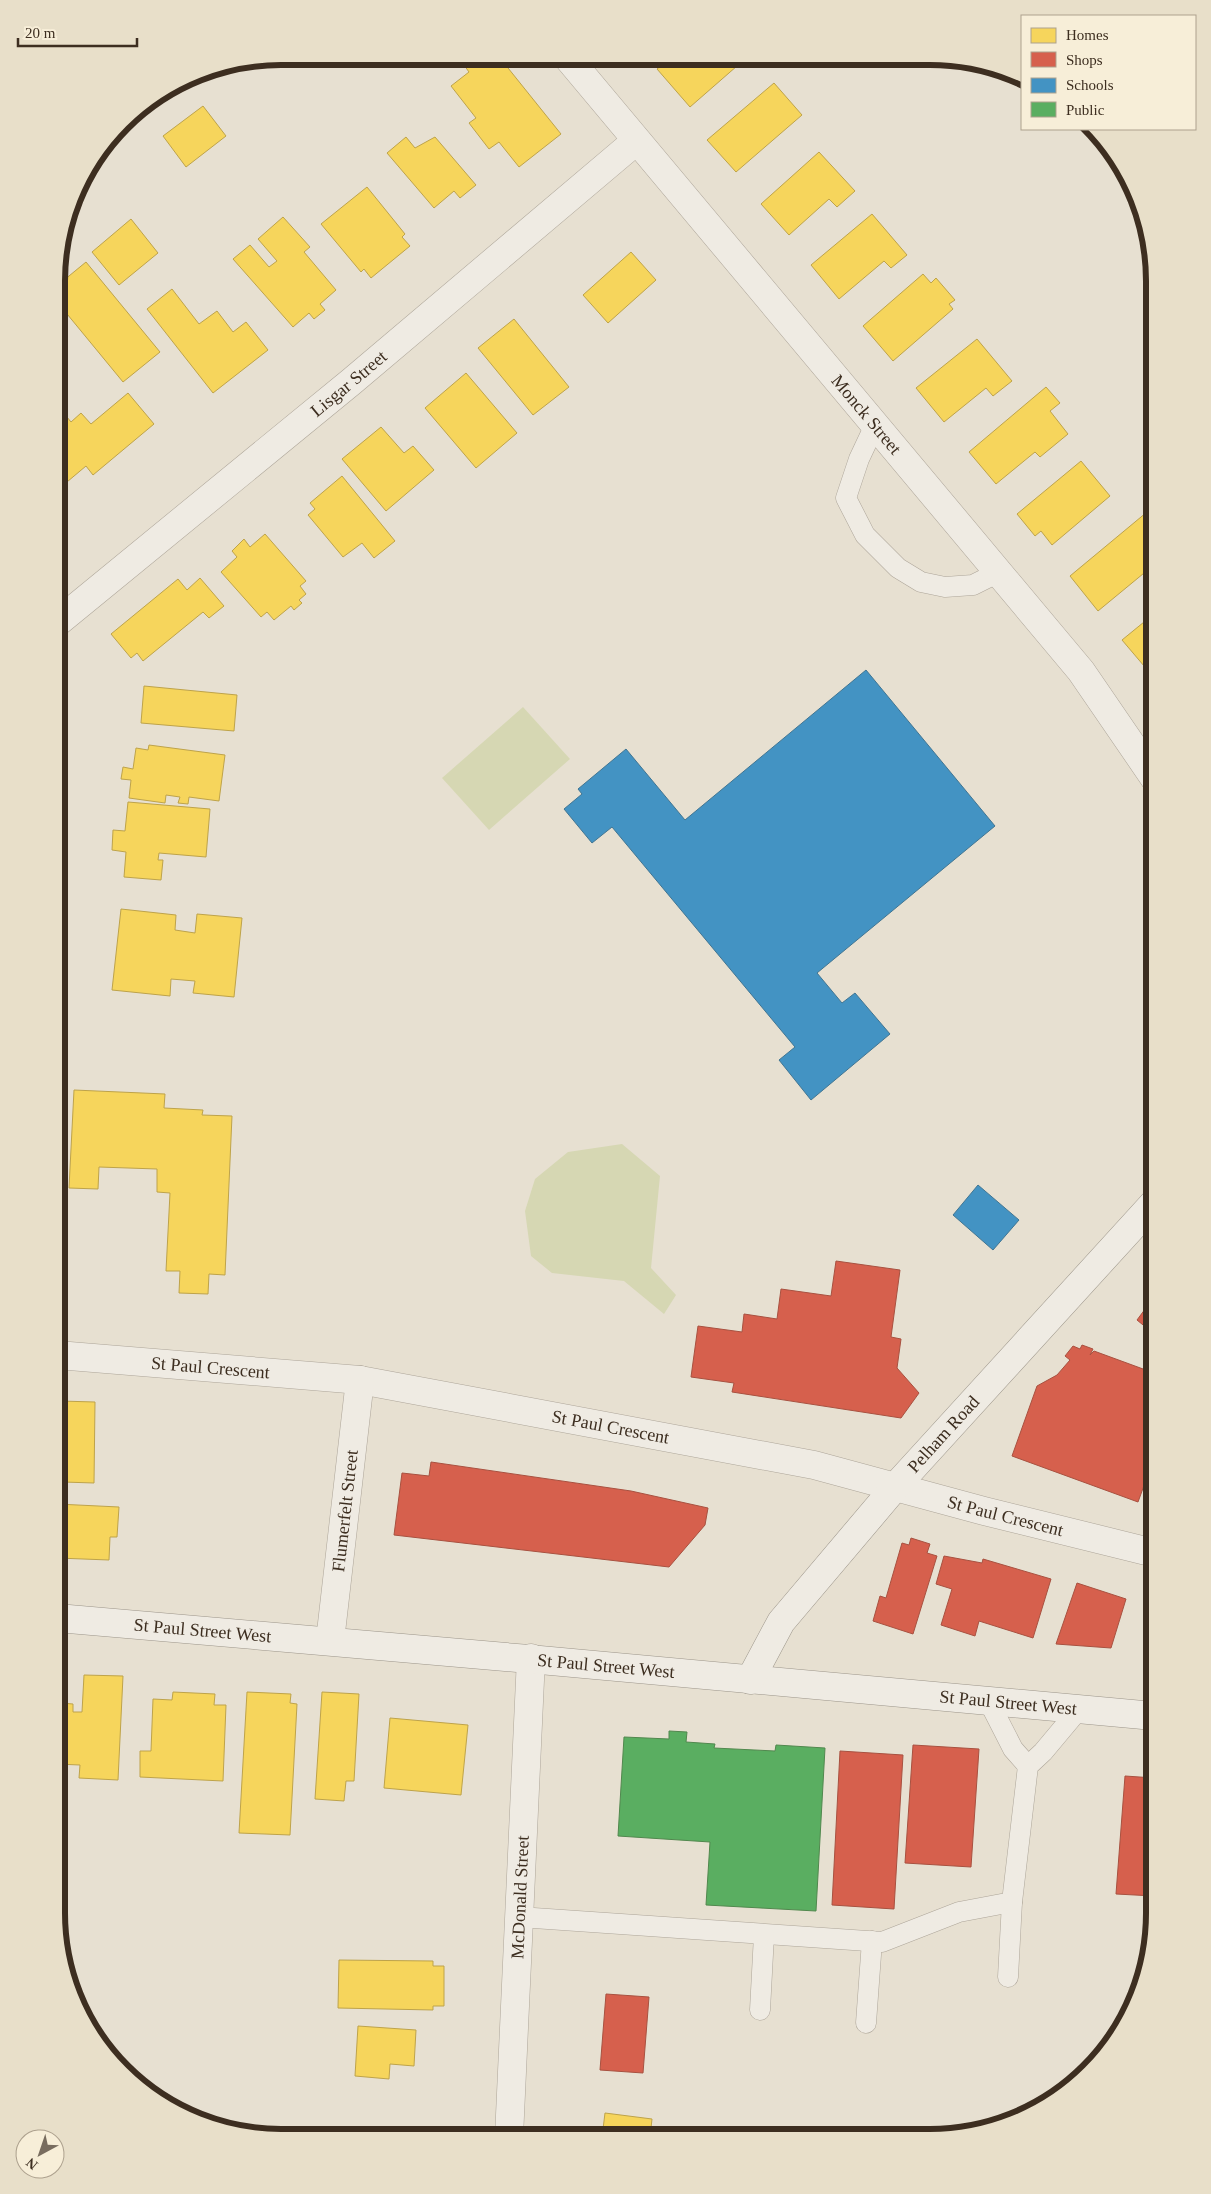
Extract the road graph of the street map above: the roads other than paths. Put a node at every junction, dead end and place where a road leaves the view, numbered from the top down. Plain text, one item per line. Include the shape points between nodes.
1 (574, 65) edge
2 (636, 140) junction
3 (875, 426) junction
4 (999, 572) junction
5 (65, 616) edge
6 (1146, 765) edge
7 (1146, 1212) edge
8 (65, 1356) edge
9 (360, 1380) junction
10 (896, 1486) junction
11 (1146, 1551) edge
12 (65, 1619) edge
13 (330, 1641) junction
14 (531, 1658) junction
15 (750, 1680) junction
16 (988, 1700) junction
17 (1079, 1709) junction
18 (1146, 1715) edge
19 (1028, 1766) junction
20 (1012, 1902) junction
21 (519, 1917) junction
22 (764, 1935) junction
23 (872, 1941) junction
24 (1008, 1977) dead end
25 (760, 2010) dead end
26 (866, 2023) dead end
27 (509, 2129) edge

1 - 2 street, Monck Street
2 - 3 street, Monck Street
2 - 5 street, Lisgar Street via 350,382
3 - 4 street, Monck Street
3 - 4 lane via 859,459 846,498 866,535 898,568 922,582 945,588 973,585
4 - 6 street, Monck Street via 1081,671
7 - 10 street, Pelham Road
8 - 9 street, St Paul Crescent
9 - 10 street, St Paul Crescent via 814,1465
9 - 13 street, Flumerfelt Street
10 - 11 street, St Paul Crescent
10 - 15 street, Pelham Road via 781,1622
12 - 13 street, St Paul Street West
13 - 14 street, St Paul Street West
14 - 15 street, St Paul Street West
14 - 21 street, McDonald Street
15 - 16 street, St Paul Street West
16 - 17 street, St Paul Street West
16 - 19 lane via 1013,1749
17 - 18 street, St Paul Street West
17 - 19 lane
19 - 20 lane
20 - 23 lane via 959,1912 882,1942
20 - 24 lane
21 - 22 lane
21 - 27 street, McDonald Street
22 - 23 lane
22 - 25 lane
23 - 26 lane

